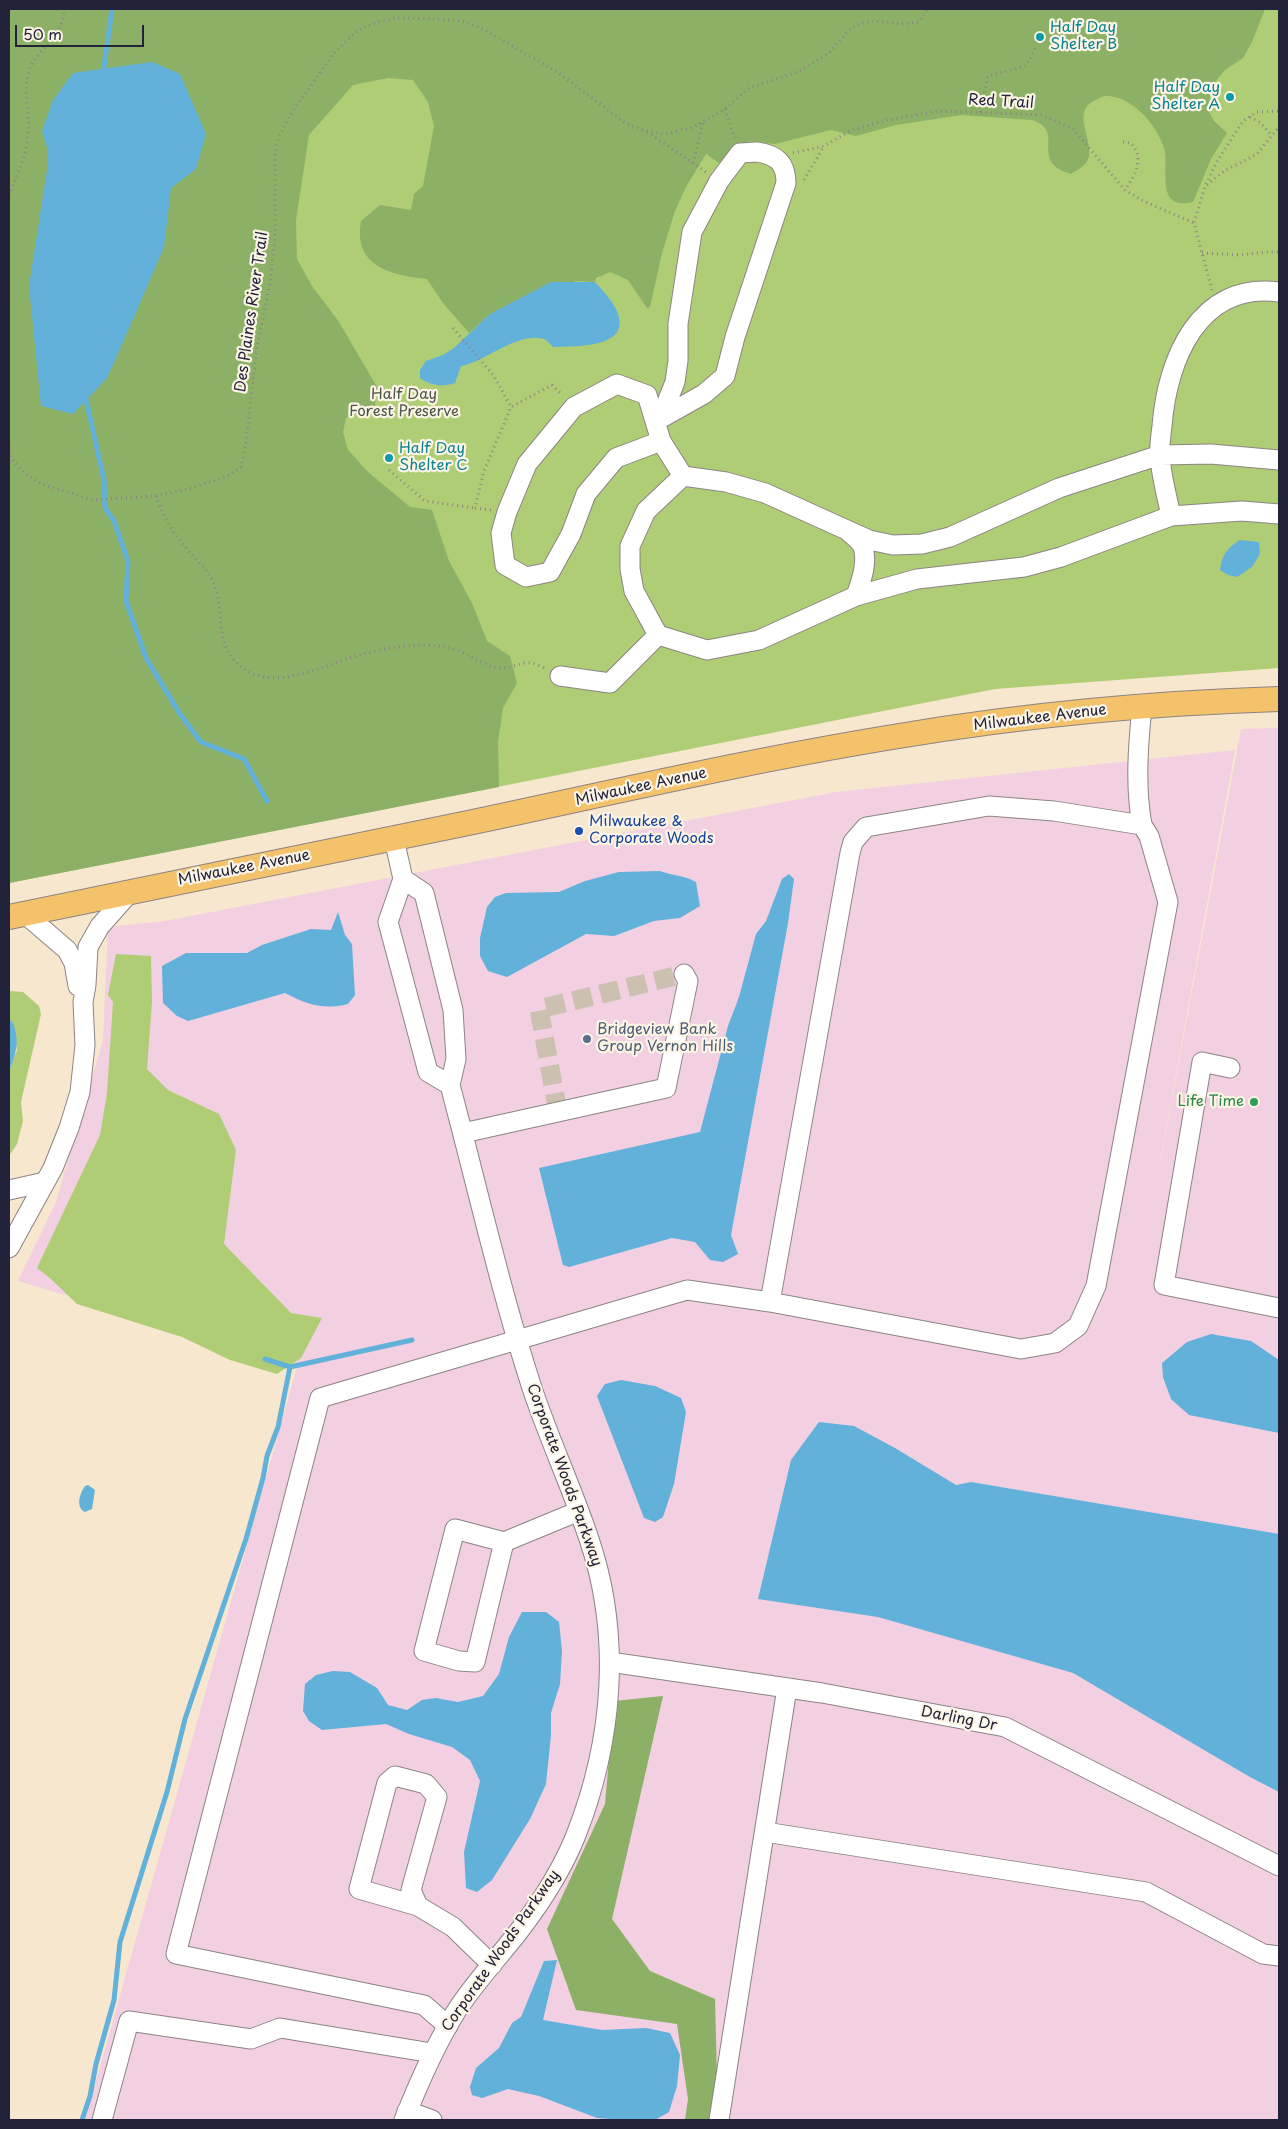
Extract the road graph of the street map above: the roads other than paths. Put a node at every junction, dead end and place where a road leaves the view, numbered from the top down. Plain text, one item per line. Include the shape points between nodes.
1 (1279, 292) edge
2 (656, 421) junction
3 (661, 441) junction
4 (1160, 456) junction
5 (1279, 460) edge
6 (683, 476) junction
7 (1279, 514) edge
8 (1170, 516) junction
9 (848, 530) junction
10 (856, 596) junction
11 (658, 635) junction
12 (560, 676) road end
13 (1279, 699) edge
14 (1142, 707) junction
15 (1142, 825) junction
16 (394, 839) junction
17 (403, 879) junction
18 (132, 890) junction
19 (16, 915) edge
20 (684, 974) dead end
21 (83, 1002) junction
22 (1230, 1068) dead end
23 (450, 1085) junction
24 (463, 1133) junction
25 (45, 1182) junction
26 (9, 1190) edge
27 (9, 1248) edge
28 (770, 1302) junction
29 (1279, 1308) edge
30 (518, 1340) junction
31 (579, 1511) junction
32 (504, 1542) junction
33 (610, 1662) junction
34 (787, 1688) junction
35 (765, 1832) junction
36 (1279, 1866) edge
37 (418, 1906) junction
38 (1279, 1956) edge
39 (492, 1965) junction
40 (448, 2026) junction
41 (432, 2053) junction
42 (405, 2116) edge
43 (102, 2120) edge
44 (432, 2120) edge
45 (719, 2120) edge

1 - 4 street via 1233,297 1200,318 1187,336 1166,390
2 - 2 street via 704,394 725,376 786,183 786,172 771,154 740,152 719,181 692,232 678,324 675,382
2 - 3 street
2 - 3 street via 646,395 617,384 574,407 527,464 506,512 501,532 505,565 526,577 550,572 571,534 586,494 616,458
3 - 6 street
4 - 5 street via 1210,454
4 - 8 street
4 - 9 street via 1059,488 950,538 922,544 893,545 869,540
6 - 9 street via 726,482 765,493
6 - 11 street via 646,511 630,546 634,590
7 - 8 street via 1242,511
8 - 10 street via 1061,558 1024,567 917,579
9 - 10 street via 863,545 864,570
10 - 11 street via 759,640 707,650
11 - 12 street via 610,683
13 - 14 main road, Milwaukee Avenue
14 - 15 street via 1138,758
14 - 16 main road, Milwaukee Avenue via 898,736
15 - 28 street via 1054,811 989,806 866,827 853,842
15 - 28 street via 1168,902 1096,1286 1078,1326 1055,1343 1021,1349
16 - 17 street
16 - 18 main road, Milwaukee Avenue
17 - 23 street, Corporate Woods Parkway via 424,893 453,1010 456,1059
17 - 23 street via 388,922 428,1072
18 - 19 main road, Milwaukee Avenue
18 - 21 street via 100,926 88,947
19 - 21 street via 67,950 74,963
20 - 24 street via 688,981 666,1088
21 - 25 street via 85,1046 80,1092 70,1128
22 - 29 street via 1202,1062 1164,1285
23 - 24 street, Corporate Woods Parkway
24 - 30 street, Corporate Woods Parkway
25 - 26 street
25 - 27 street
28 - 30 street via 687,1290
30 - 31 street, Corporate Woods Parkway via 554,1450
30 - 40 street via 320,1398 176,1954 424,2006
31 - 32 street
31 - 33 street, Corporate Woods Parkway via 600,1576
32 - 32 street via 475,1662 424,1651 455,1529
33 - 34 street, Darling Dr
33 - 39 street, Corporate Woods Parkway via 601,1756 595,1783 575,1837 553,1883
34 - 35 street
34 - 36 street, Darling Dr via 1005,1727
35 - 38 street via 1146,1892 1263,1954
35 - 45 street
37 - 37 street via 411,1890 438,1797 426,1784 395,1776 387,1783 359,1889
37 - 39 street via 453,1927
39 - 40 street, Corporate Woods Parkway
40 - 41 street, Corporate Woods Parkway
41 - 42 street, Corporate Woods Parkway
41 - 43 street via 280,2028 251,2039 128,2021
42 - 44 street

